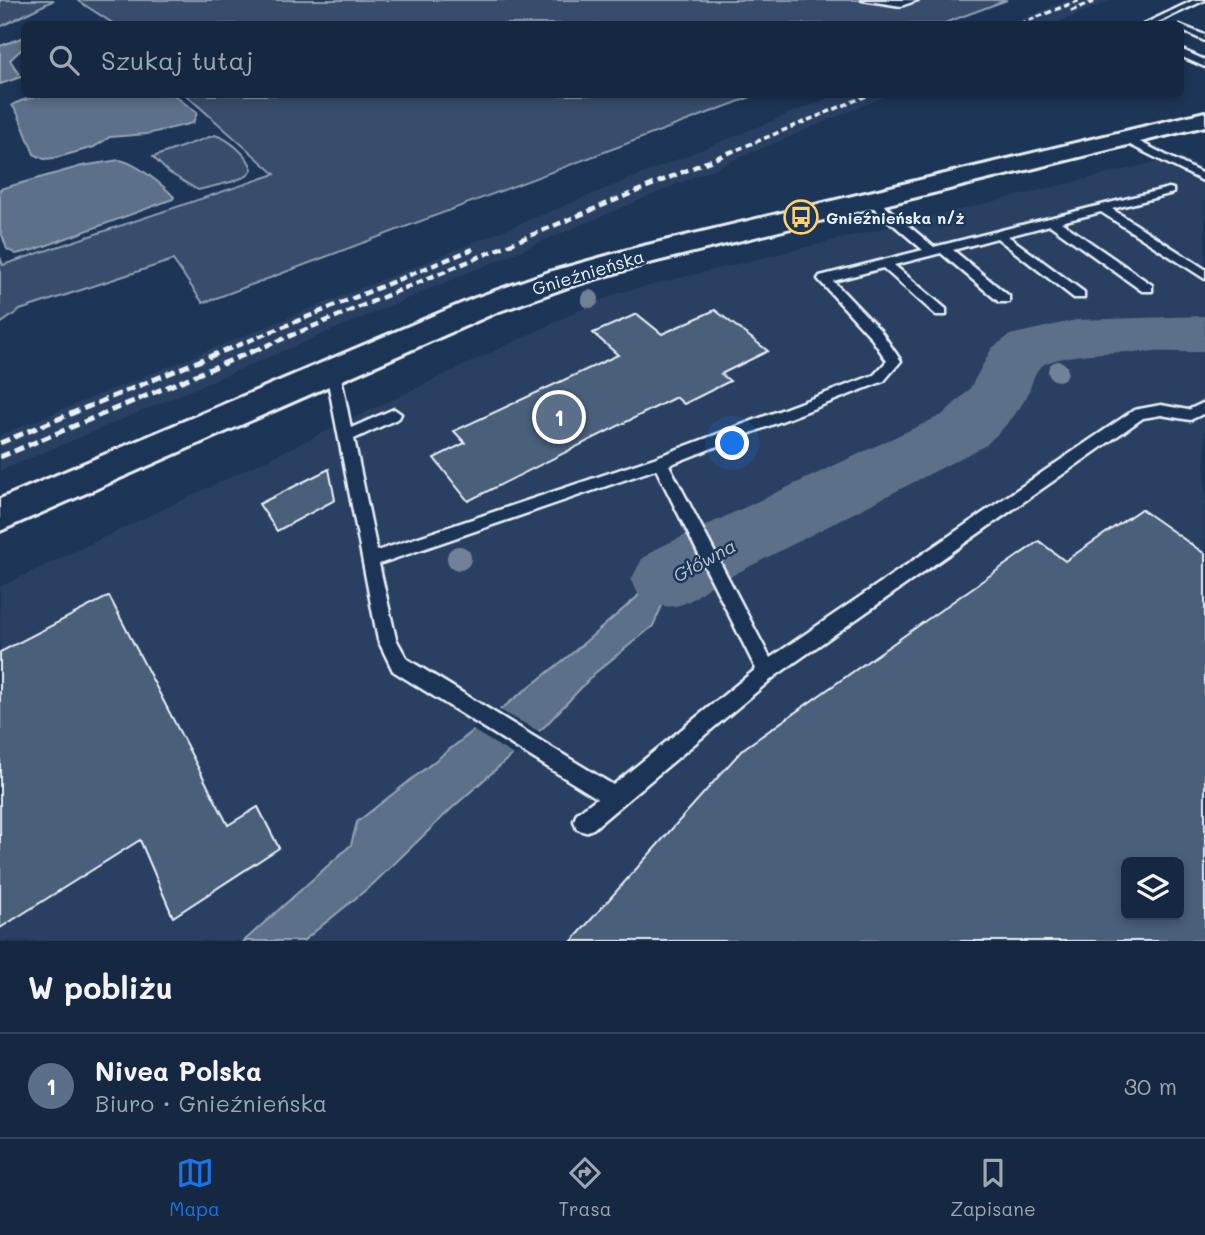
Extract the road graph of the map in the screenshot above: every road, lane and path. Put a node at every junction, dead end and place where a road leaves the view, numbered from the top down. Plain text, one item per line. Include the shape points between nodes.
1 (866, 0) edge
2 (914, 0) edge
3 (1201, 0) edge
4 (1186, 7) junction
5 (1196, 11) dead end
6 (1161, 18) junction
7 (1154, 21) edge
8 (1168, 21) edge
9 (1184, 28) edge
10 (1205, 38) edge
11 (1184, 54) edge
12 (1205, 64) edge
13 (1205, 118) edge
14 (1126, 139) junction
15 (1205, 179) edge
16 (1169, 191) dead end
17 (871, 200) junction
18 (1104, 208) junction
19 (1052, 221) junction
20 (1000, 234) junction
21 (938, 250) junction
22 (886, 264) junction
23 (1205, 275) edge
24 (1147, 288) dead end
25 (1079, 295) dead end
26 (1004, 299) dead end
27 (941, 312) dead end
28 (332, 372) junction
29 (1205, 407) edge
30 (394, 414) dead end
31 (347, 436) junction
32 (660, 462) junction
33 (0, 516) edge
34 (370, 560) junction
35 (767, 671) junction
36 (614, 797) junction
37 (585, 821) dead end

1 - 2 lane via 901,5
3 - 4 lane
4 - 5 lane
4 - 6 lane
6 - 7 lane
6 - 8 lane
9 - 10 lane
11 - 12 lane
13 - 14 street, Gnieźnieńska
14 - 15 lane
14 - 17 street, Gnieźnieńska
16 - 18 lane
17 - 21 lane
17 - 28 street, Gnieźnieńska via 560,279 486,305
18 - 19 lane
18 - 23 lane
19 - 20 lane
19 - 24 lane
20 - 21 lane
20 - 25 lane
21 - 22 lane
21 - 26 lane
22 - 27 lane
22 - 32 lane via 824,279 894,361 879,378
28 - 31 lane
28 - 33 street, Gnieźnieńska
29 - 35 lane via 1190,415 1161,410 1139,414
30 - 31 lane
31 - 34 lane
32 - 34 lane
32 - 35 lane
34 - 36 lane via 387,640 400,665
35 - 36 lane
36 - 37 lane

